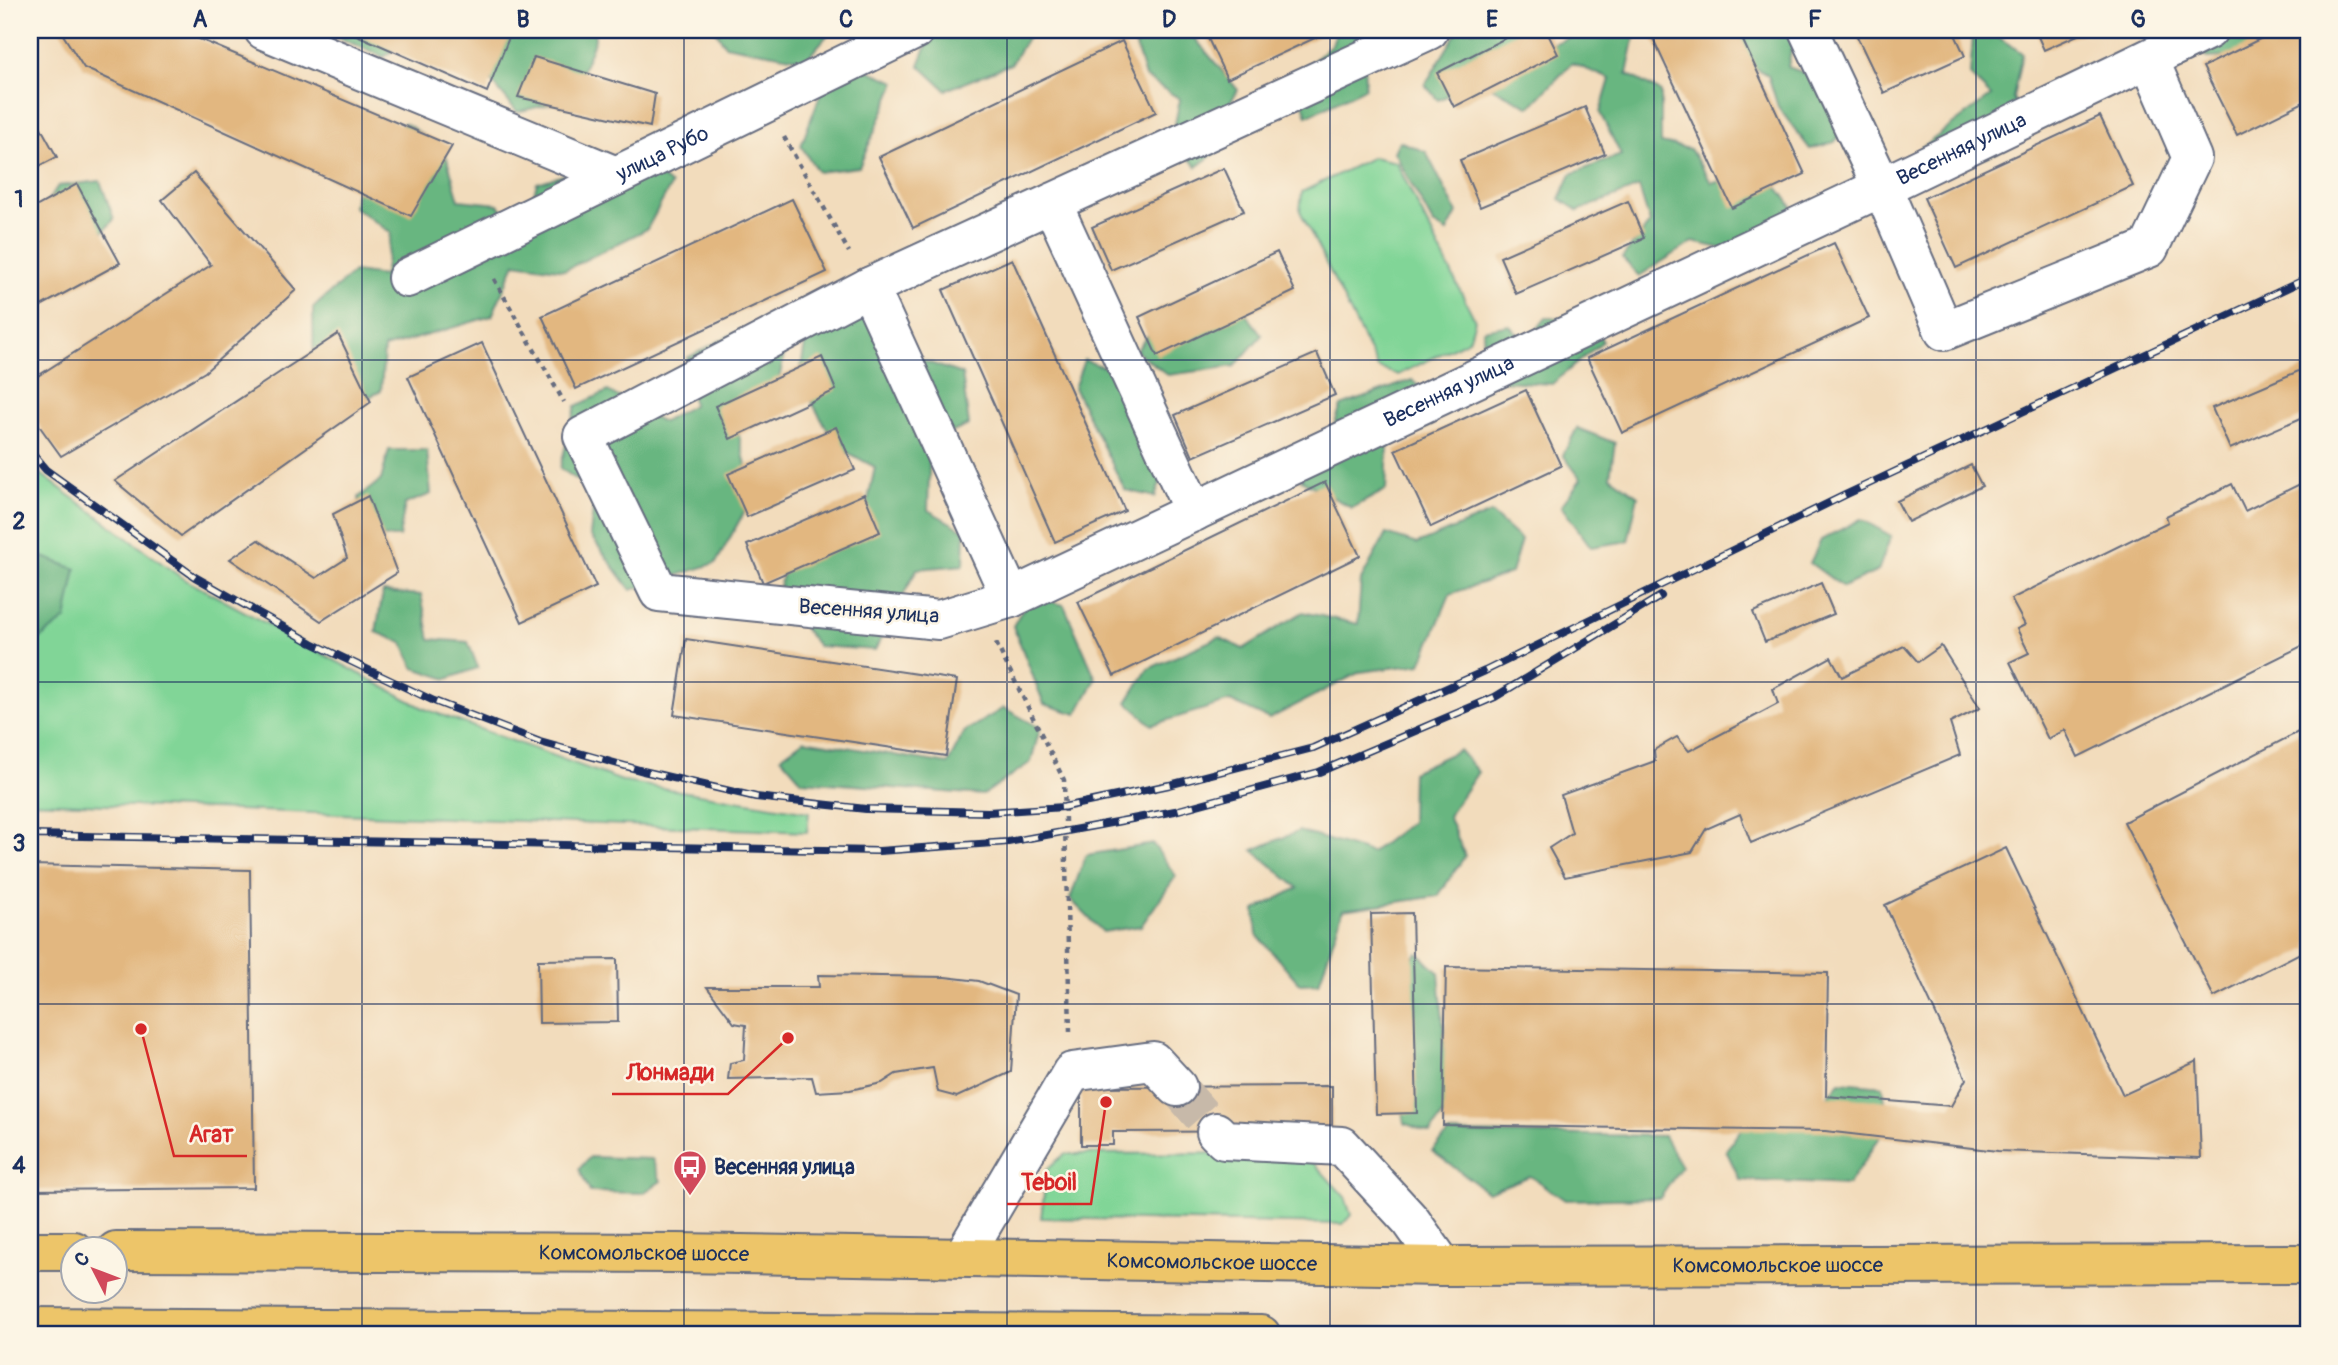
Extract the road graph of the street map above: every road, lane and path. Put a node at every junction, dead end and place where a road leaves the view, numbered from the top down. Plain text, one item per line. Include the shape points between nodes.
1 (264, 30) edge
2 (915, 30) edge
3 (1429, 30) edge
4 (1808, 30) edge
5 (2208, 30) edge
6 (2149, 58) junction
7 (765, 103) junction
8 (616, 176) junction
9 (1882, 187) junction
10 (1052, 203) junction
11 (475, 244) junction
12 (407, 278) dead end
13 (869, 287) junction
14 (583, 436) junction
15 (1194, 512) junction
16 (995, 603) junction
17 (1072, 1072) junction
18 (1177, 1087) tunnel mouth
19 (1216, 1132) tunnel mouth
20 (30, 1251) edge
21 (60, 1251) edge
22 (130, 1251) edge
23 (963, 1257) junction
24 (2308, 1264) edge
25 (1443, 1266) junction
26 (30, 1327) edge
27 (1261, 1335) edge

1 - 8 street
2 - 7 street, улица Рубо
3 - 10 street
4 - 9 street
5 - 6 street, Весенняя улица
6 - 9 street, Весенняя улица
6 - 9 street via 2192,158 2148,248 1944,331
7 - 8 street, улица Рубо
7 - 13 path
8 - 11 street, улица Рубо
9 - 15 street, Весенняя улица
10 - 13 street
10 - 15 street
11 - 12 street, улица Рубо
11 - 14 path
13 - 14 street
13 - 16 street
14 - 16 street, Весенняя улица via 659,592 939,620
15 - 16 street, Весенняя улица
16 - 17 path via 1064,780
17 - 18 street via 1153,1061
17 - 23 street
19 - 25 street via 1224,1140 1342,1146 1411,1221
20 - 21 main road
22 - 23 main road, Комсомольское шоссе
23 - 25 main road, Комсомольское шоссе
24 - 25 main road, Комсомольское шоссе
26 - 27 main road

